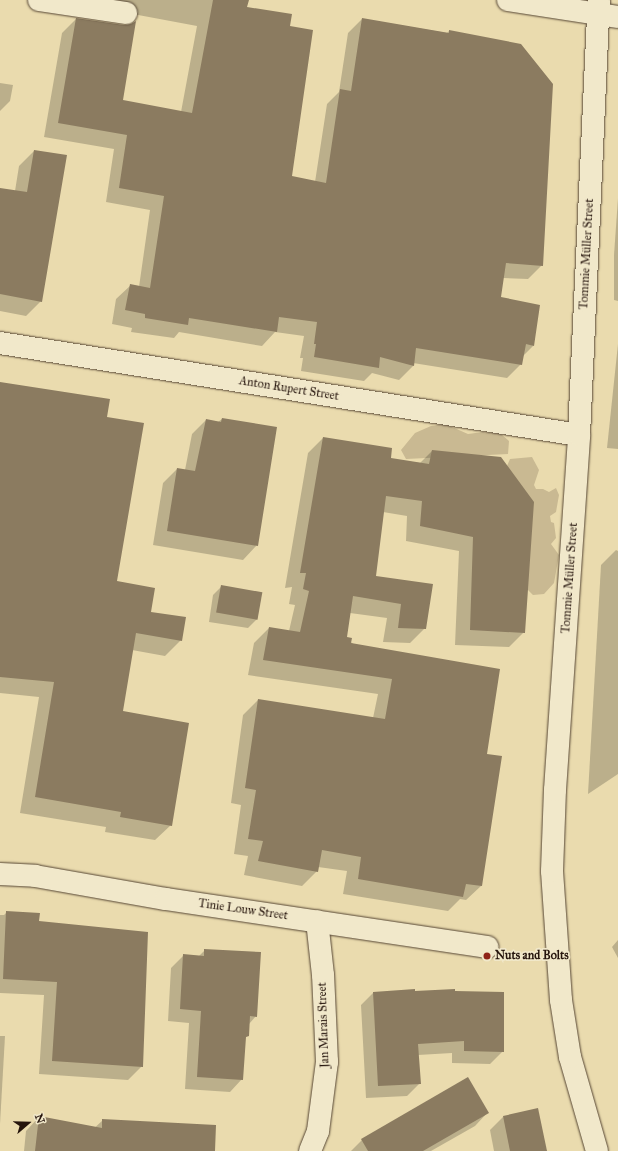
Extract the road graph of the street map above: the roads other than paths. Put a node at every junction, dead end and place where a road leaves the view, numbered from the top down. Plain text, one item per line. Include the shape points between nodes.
1 (40, 0) edge
2 (508, 0) edge
3 (605, 10) edge
4 (126, 13) dead end
5 (0, 343) edge
6 (579, 435) junction
7 (0, 874) edge
8 (317, 921) junction
9 (487, 947) dead end
10 (310, 1151) edge
11 (597, 1151) edge

1 - 4 street
2 - 3 street
3 - 6 street, Tommie Müller Street
5 - 6 street, Anton Rupert Street
6 - 11 street, Tommie Müller Street via 555,790 552,871 563,1015 570,1057
7 - 8 street, Tinie Louw Street via 35,876 166,899
8 - 9 street, Tinie Louw Street
8 - 10 street, Jan Marais Street via 323,975 327,1062 318,1131

